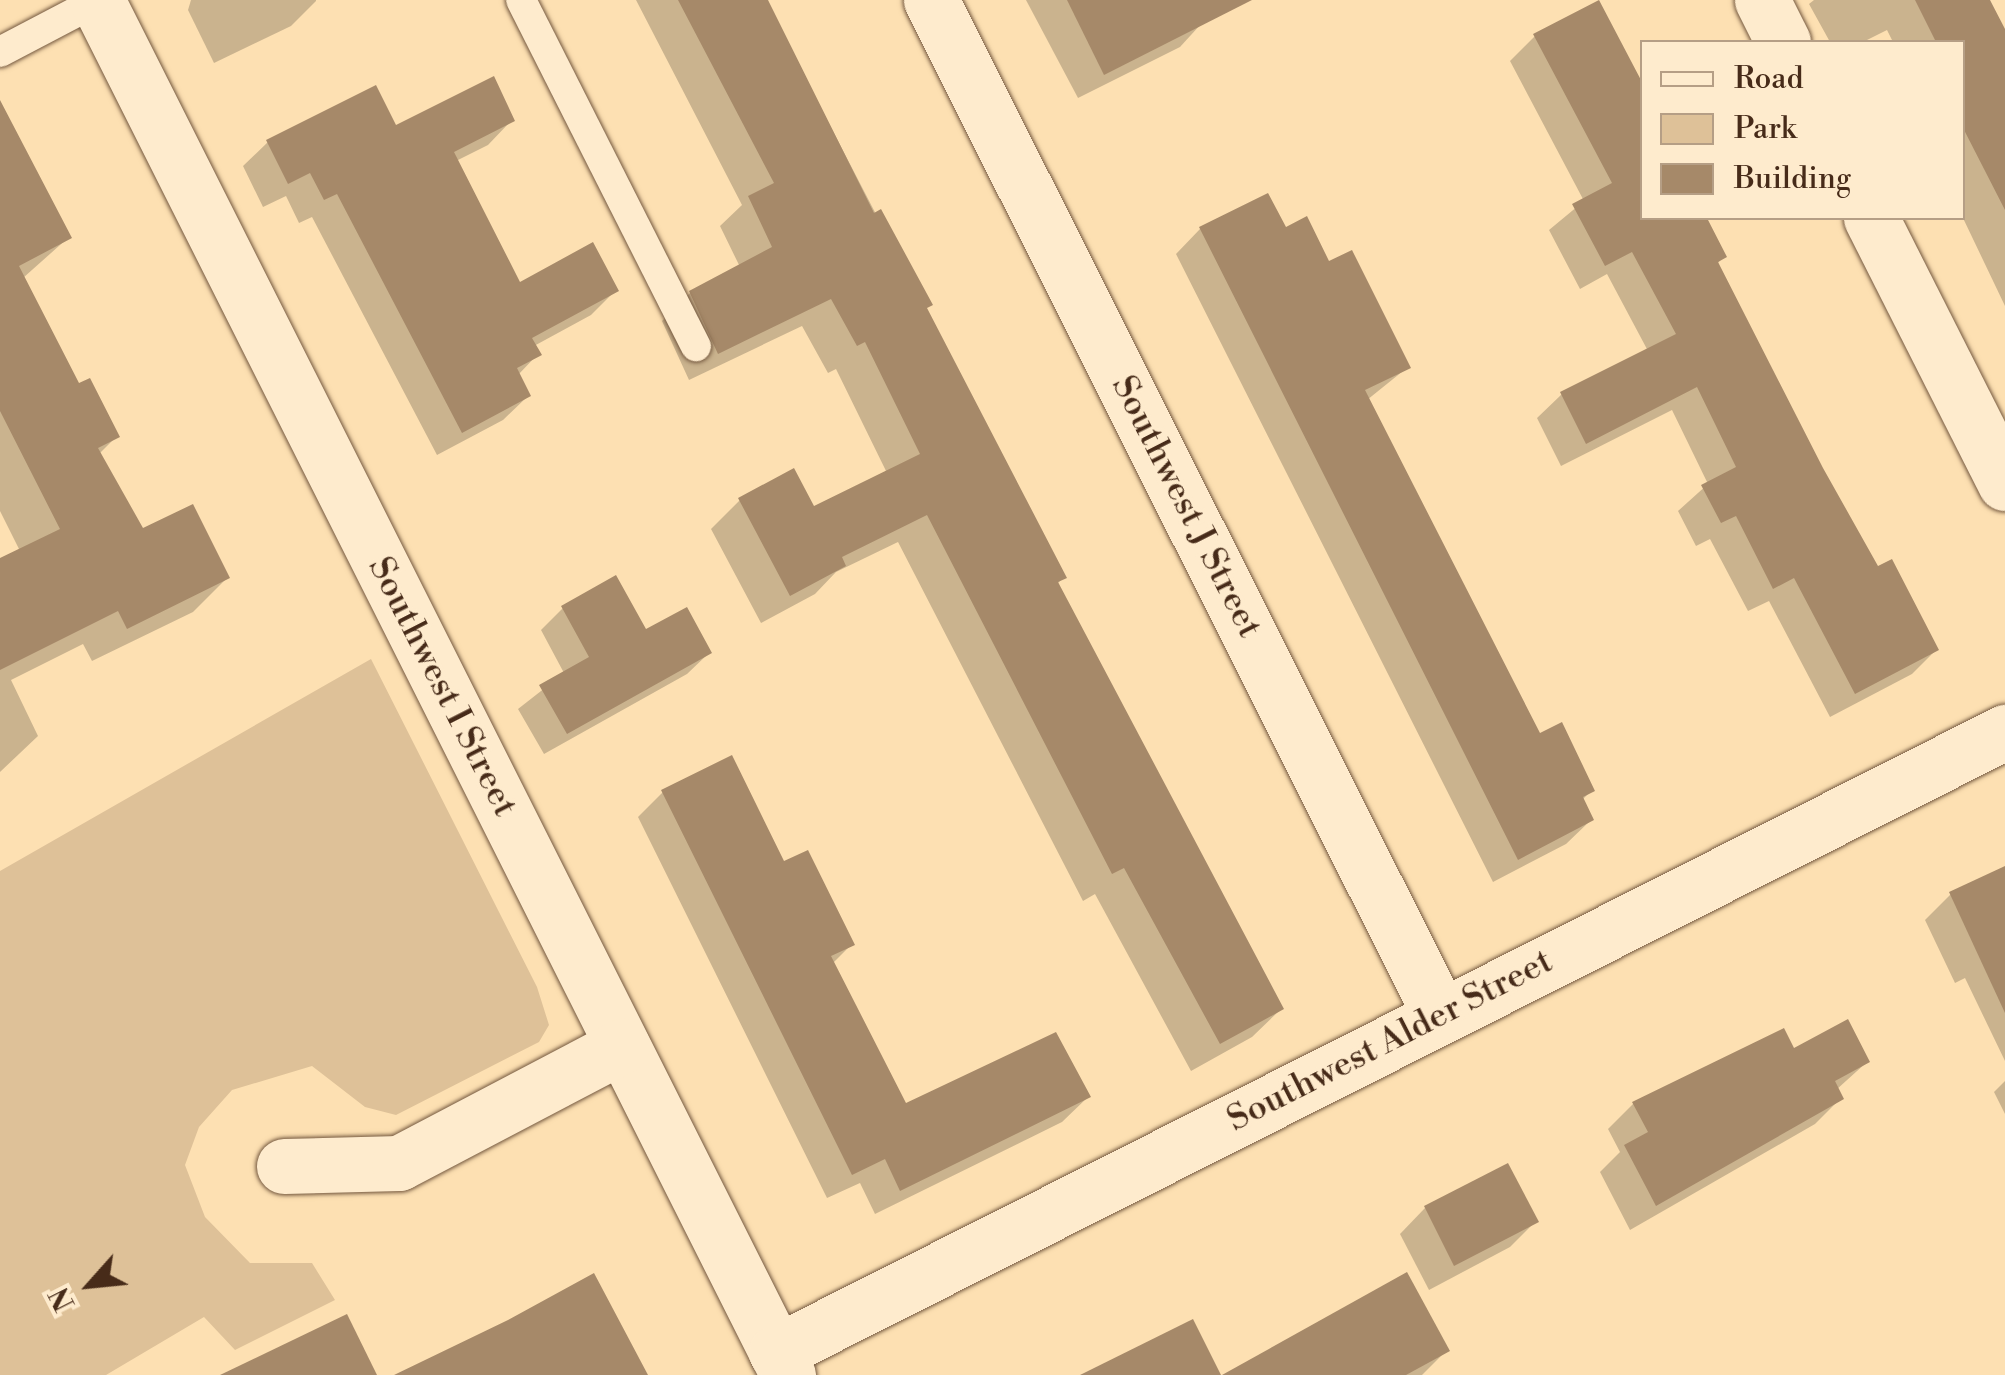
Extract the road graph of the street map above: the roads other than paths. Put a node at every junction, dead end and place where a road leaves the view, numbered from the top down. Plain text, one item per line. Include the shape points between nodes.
1 (521, 0) edge
2 (931, 0) edge
3 (1762, 0) edge
4 (97, 1) edge
5 (1782, 40) edge
6 (0, 52) edge
7 (1872, 220) edge
8 (696, 346) dead end
9 (2005, 484) edge
10 (2005, 732) edge
11 (1440, 1015) junction
12 (622, 1046) junction
13 (284, 1166) dead end
14 (782, 1364) edge

1 - 8 lane
2 - 11 street, Southwest J Street
3 - 5 street
4 - 6 lane
4 - 12 street, Southwest I Street
7 - 9 street
10 - 11 street, Southwest Alder Street
11 - 14 street, Southwest Alder Street
12 - 13 street via 399,1164
12 - 14 street, Southwest I Street

